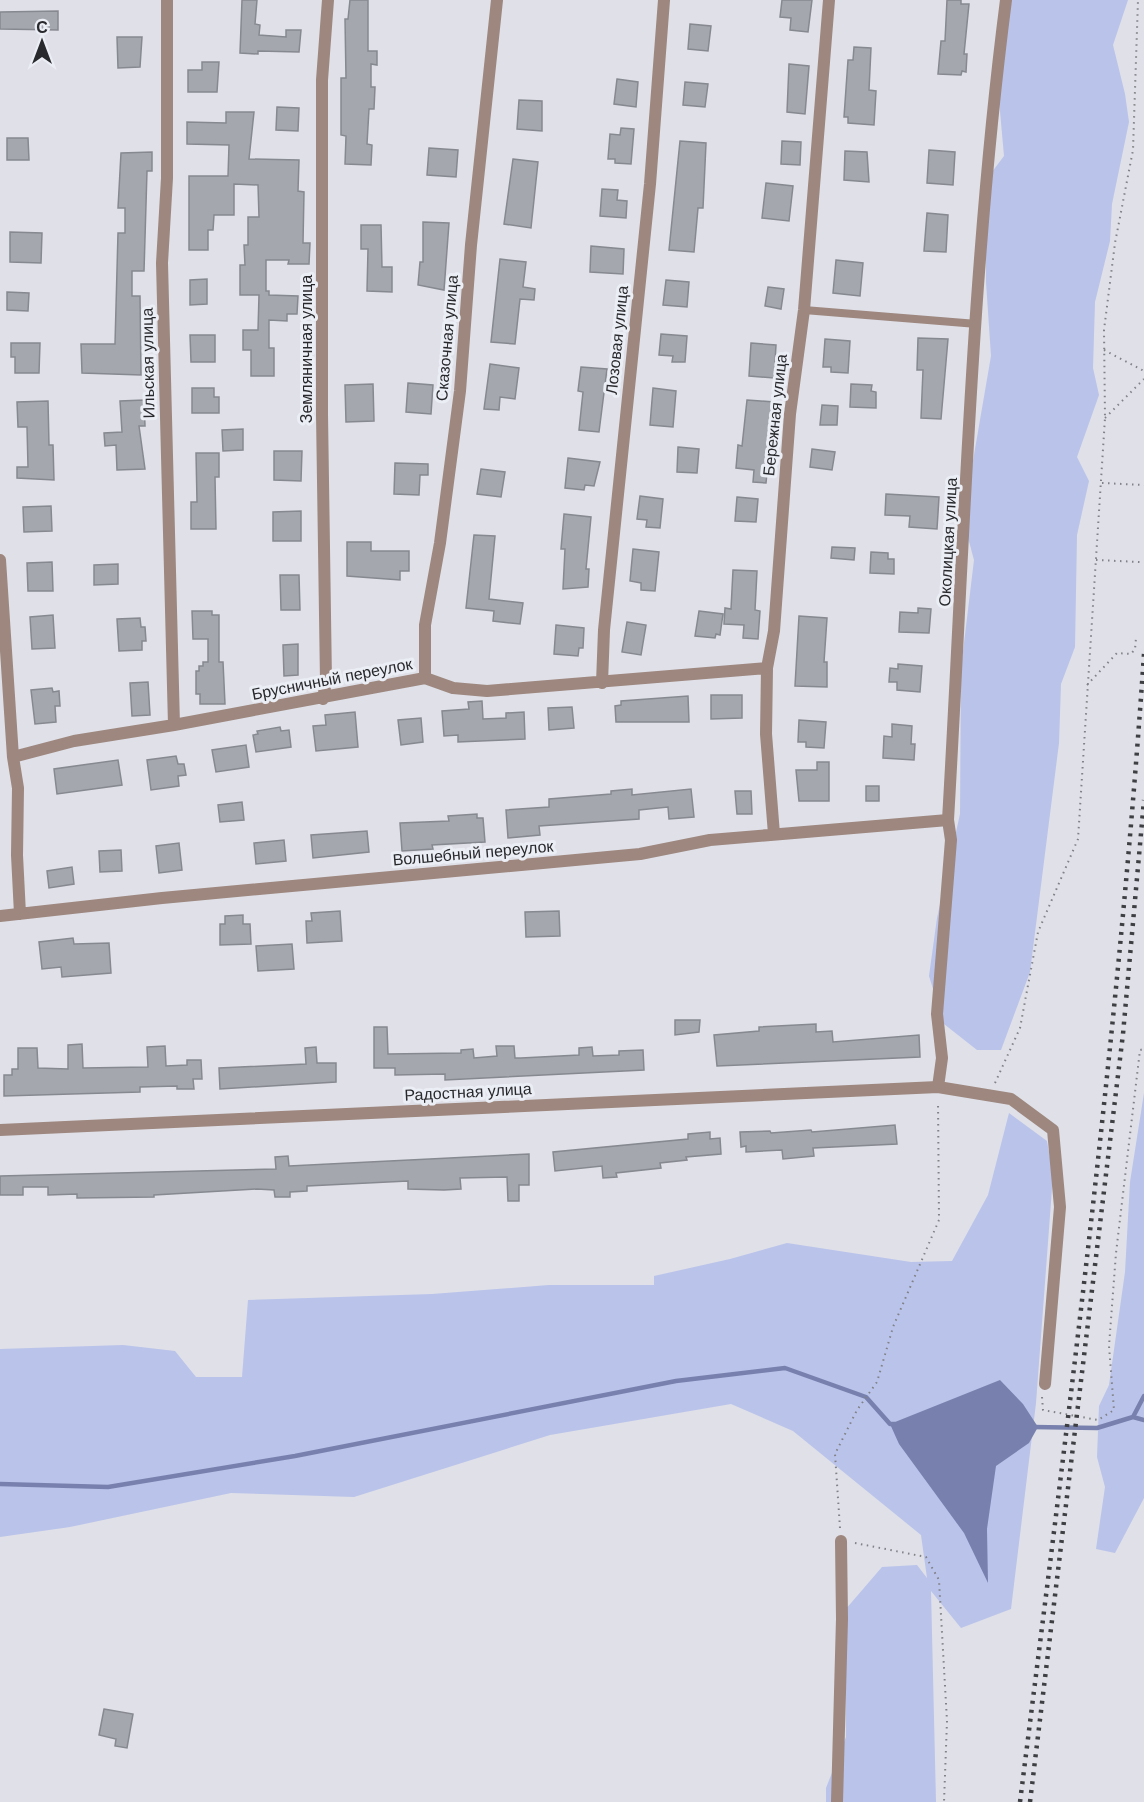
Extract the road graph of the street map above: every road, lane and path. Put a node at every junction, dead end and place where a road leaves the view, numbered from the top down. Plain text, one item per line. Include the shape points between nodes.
1 (167, 0) edge
2 (328, 0) edge
3 (497, 0) edge
4 (664, 0) edge
5 (829, 0) edge
6 (1006, 0) edge
7 (1138, 0) edge
8 (804, 310) junction
9 (977, 324) junction
10 (1104, 350) junction
11 (1144, 371) edge
12 (1144, 379) edge
13 (1105, 418) junction
14 (1101, 483) junction
15 (1144, 485) edge
16 (0, 560) edge
17 (1096, 560) junction
18 (1140, 562) dead end
19 (1136, 638) dead end
20 (767, 668) junction
21 (425, 678) junction
22 (602, 683) junction
23 (1087, 685) junction
24 (323, 699) junction
25 (174, 726) junction
26 (14, 757) junction
27 (948, 820) junction
28 (774, 834) junction
29 (20, 914) junction
30 (0, 916) edge
31 (1144, 1049) edge
32 (938, 1087) junction
33 (986, 1095) junction
34 (0, 1130) edge
35 (1045, 1384) joint
36 (841, 1541) junction
37 (837, 1802) edge
38 (944, 1802) edge

1 - 25 street, Ильская улица via 162,263
2 - 24 street, Земляничная улица via 322,80 326,681
3 - 21 street, Сказочная улица via 460,391 425,625
4 - 22 street, Лозовая улица
5 - 8 street, Бережная улица
6 - 9 street, Околицкая улица via 994,93
7 - 10 path via 1134,150 1115,243
8 - 9 lane
8 - 20 street, Бережная улица via 790,414 774,631
9 - 27 street, Околицкая улица
10 - 11 path
10 - 13 path
12 - 13 path
13 - 14 path
14 - 15 path
14 - 17 path
16 - 26 street
17 - 18 path
17 - 23 path
19 - 23 path via 1131,654 1117,653
20 - 22 street, Брусничный переулок
20 - 28 street, Бережная улица via 766,734
21 - 22 street, Брусничный переулок via 453,688 487,691
21 - 24 street, Брусничный переулок
23 - 33 path via 1078,839 1038,932 1020,1028 998,1078
24 - 25 street, Брусничный переулок
25 - 26 street, Брусничный переулок via 74,741
26 - 29 street
27 - 28 street, Волшебный переулок
27 - 32 street, Околицкая улица via 951,840 937,1014 942,1058
28 - 29 street, Волшебный переулок via 710,840 640,854
29 - 30 street, Волшебный переулок
31 - 35 path via 1140,1050 1108,1346 1114,1410 1098,1420 1043,1410
32 - 33 street, Радостная улица
32 - 34 street, Радостная улица
32 - 36 path via 939,1220 893,1327 877,1382 857,1410 835,1454
33 - 35 street, Радостная улица via 1011,1099 1053,1130 1060,1208
36 - 37 street
36 - 38 path via 926,1557 939,1580 947,1721

